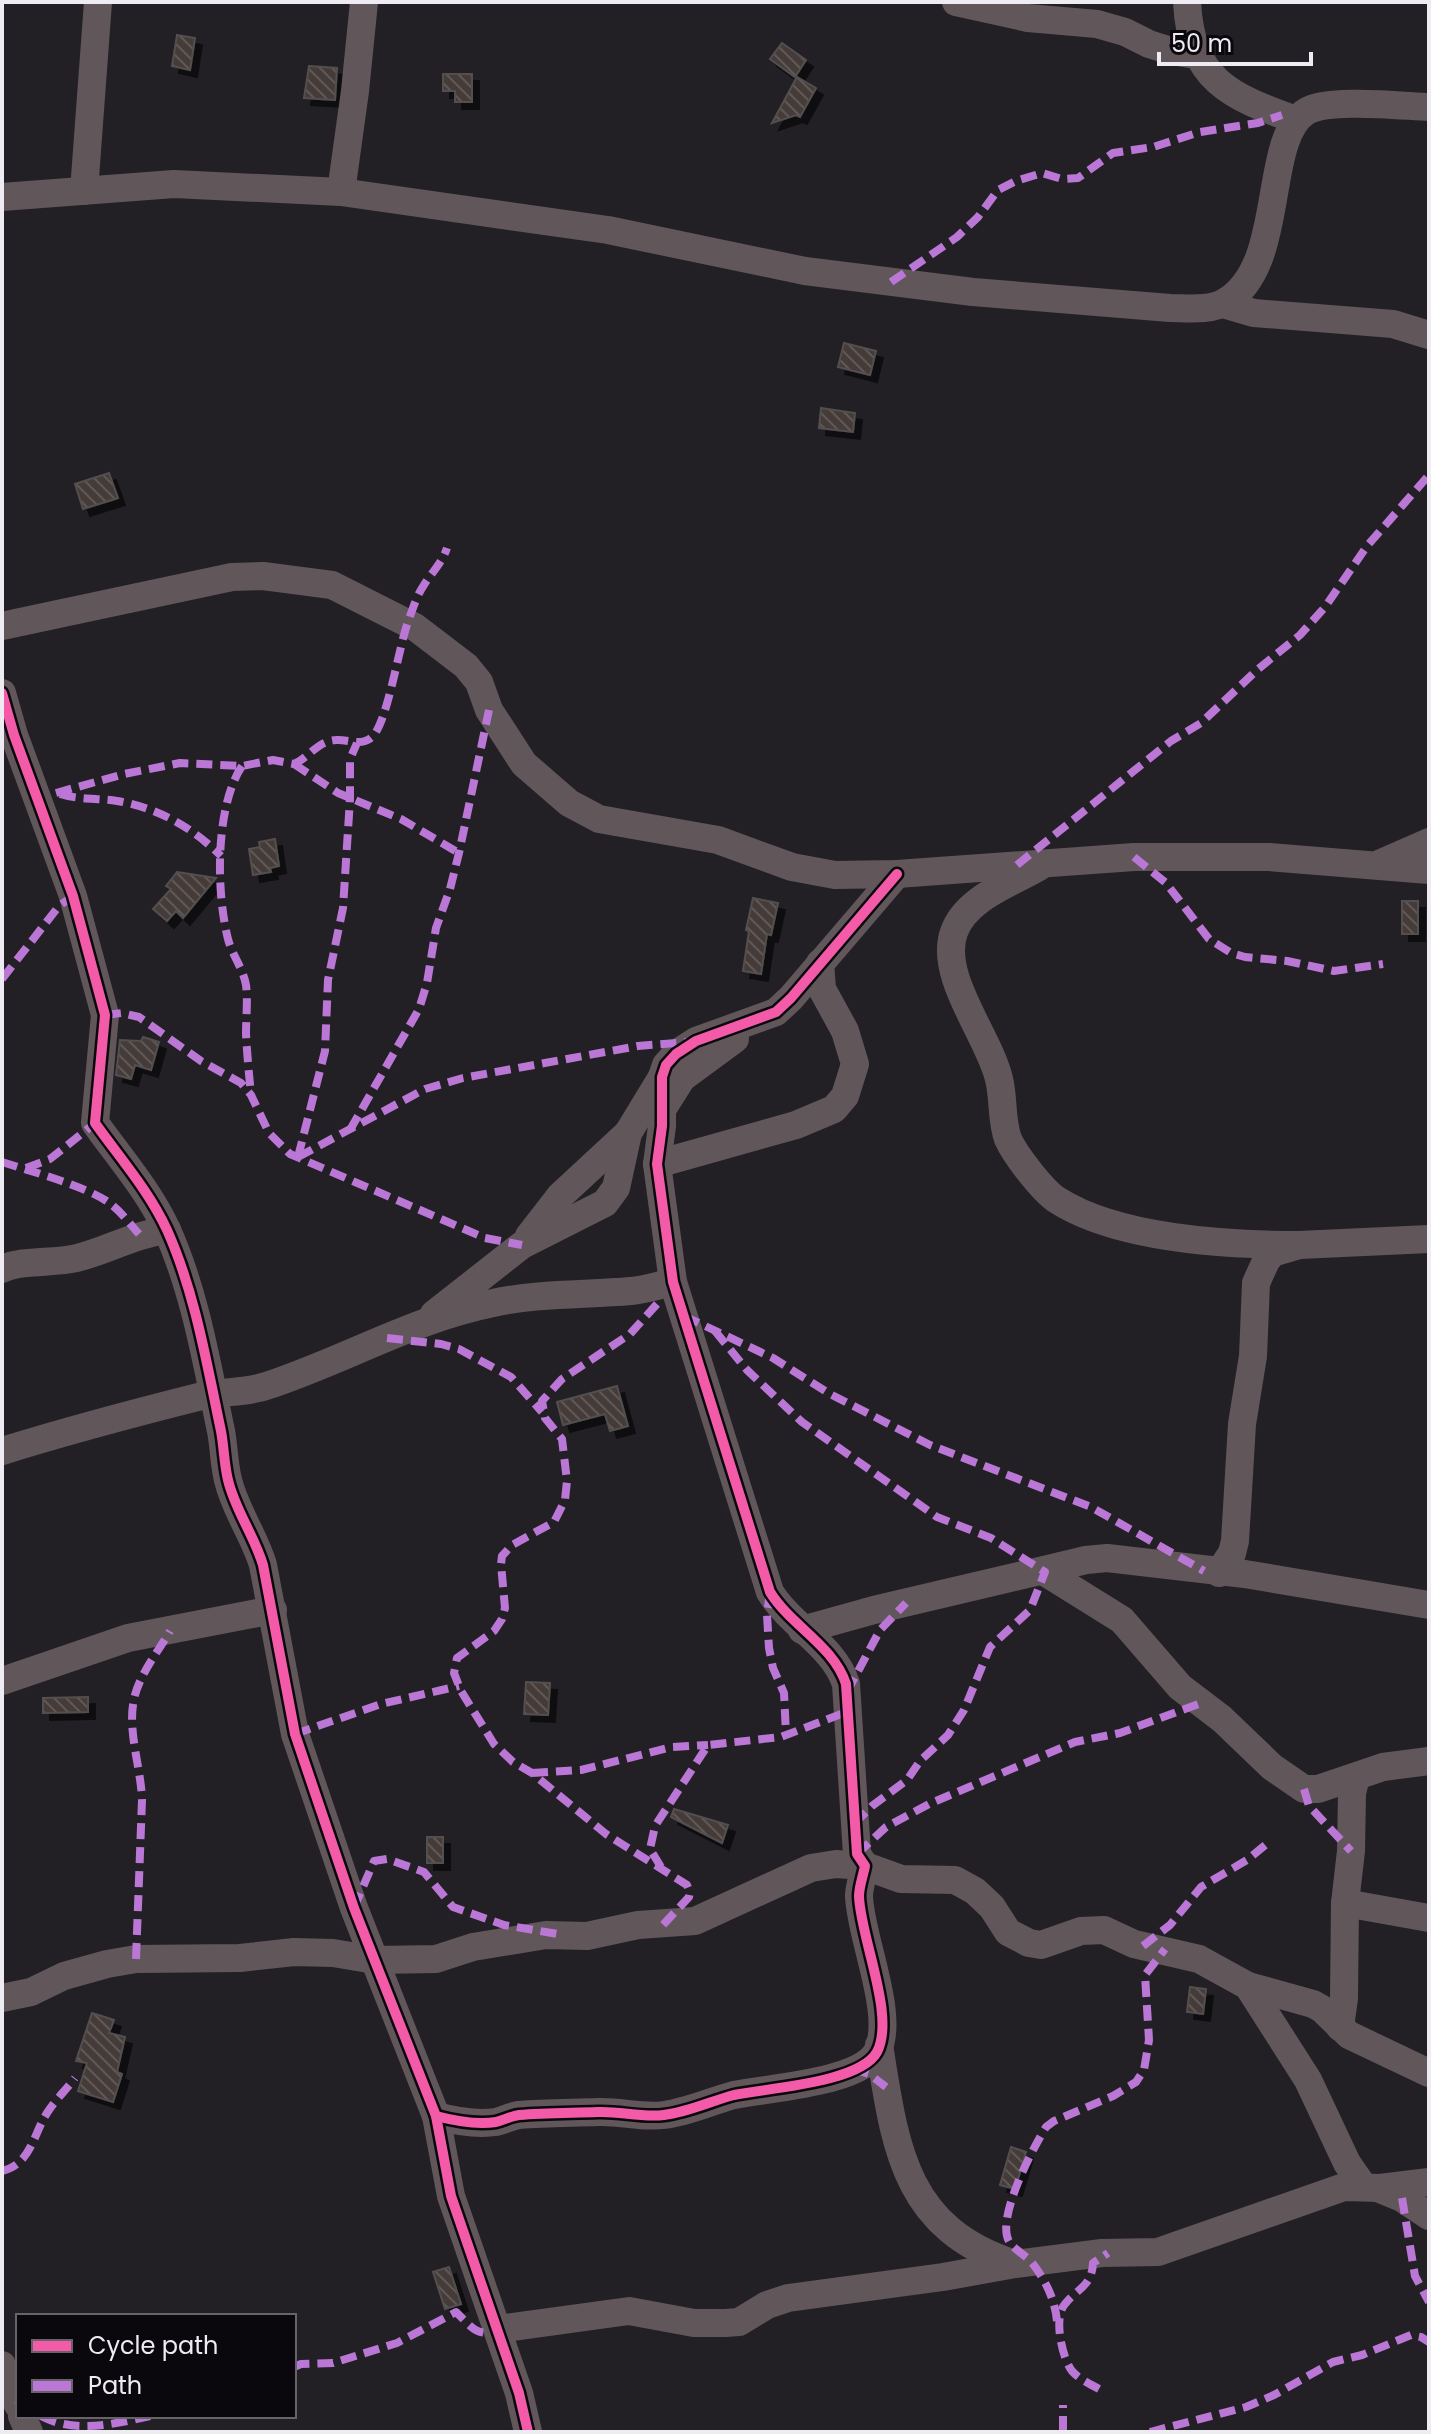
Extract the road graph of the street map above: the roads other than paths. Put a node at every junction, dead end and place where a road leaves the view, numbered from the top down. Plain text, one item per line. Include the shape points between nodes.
1 (98, 2) edge
2 (364, 2) edge
3 (956, 2) edge
4 (1187, 2) edge
5 (1196, 55) junction
6 (1429, 107) edge
7 (1296, 120) junction
8 (84, 191) junction
9 (341, 192) junction
10 (2, 197) edge
11 (1223, 304) junction
12 (1429, 335) edge
13 (2, 626) edge
14 (2, 693) edge
15 (8, 741) edge
16 (1429, 842) edge
17 (1046, 863) junction
18 (1377, 865) junction
19 (1429, 870) edge
20 (897, 874) junction
21 (820, 963) junction
22 (776, 1012) junction
23 (662, 1077) junction
24 (663, 1108) junction
25 (657, 1164) junction
26 (167, 1230) junction
27 (1429, 1239) edge
28 (1299, 1245) junction
29 (2, 1269) edge
30 (673, 1282) junction
31 (635, 1291) junction
32 (684, 1316) junction
33 (424, 1322) junction
34 (212, 1394) junction
35 (2, 1451) edge
36 (1045, 1572) junction
37 (1219, 1573) junction
38 (1429, 1605) edge
39 (273, 1610) junction
40 (802, 1630) junction
41 (2, 1681) edge
42 (1429, 1761) edge
43 (1356, 1777) junction
44 (865, 1866) junction
45 (1345, 1903) junction
46 (1429, 1918) edge
47 (375, 1960) junction
48 (1248, 1986) junction
49 (2, 1998) edge
50 (1340, 2027) junction
51 (879, 2045) junction
52 (1429, 2073) edge
53 (436, 2116) junction
54 (1429, 2182) edge
55 (1372, 2187) junction
56 (1429, 2216) edge
57 (1015, 2264) junction
58 (498, 2329) junction
59 (528, 2432) edge

1 - 8 street
2 - 9 street
3 - 5 street via 1028,18 1097,24
4 - 5 street
5 - 7 street via 1240,98
6 - 7 street via 1321,105
7 - 11 street via 1283,152 1264,244 1250,278
8 - 9 street via 174,184
8 - 10 street
9 - 11 street via 608,230 805,271 945,289 1170,308
11 - 12 street via 1254,313 1393,324
13 - 20 street via 232,577 332,585 415,627 466,666 524,764 569,803 599,819 718,840 806,870
14 - 15 street
15 - 26 street via 73,896 105,1015 95,1123
16 - 18 street
17 - 18 street via 1269,857
17 - 20 street
17 - 28 street via 972,905 953,935 951,956 994,1063 1009,1143 1053,1198 1076,1212 1183,1237
18 - 19 street
20 - 21 street
21 - 22 street
21 - 25 street via 822,989 845,1031 855,1064 845,1096 834,1109 796,1125
22 - 23 street via 696,1041 676,1054
22 - 24 street via 682,1078
23 - 24 street
23 - 33 street via 628,1133 616,1188 605,1203 522,1245
24 - 25 street
25 - 30 street
26 - 29 street via 139,1234 72,1259
26 - 34 street via 185,1279
27 - 28 street
28 - 37 street via 1272,1253 1256,1283 1235,1541
30 - 31 street
30 - 32 street
31 - 32 street
31 - 33 street via 494,1302
32 - 40 street via 770,1592
33 - 34 street via 263,1387
34 - 35 street
34 - 39 street via 228,1481 257,1545
36 - 37 street via 1107,1558
36 - 40 street
36 - 43 street via 1122,1620 1180,1687 1304,1789
37 - 38 street
39 - 41 street via 112,1642
39 - 47 street via 295,1734
40 - 44 street via 829,1655 846,1684 857,1854
42 - 43 street
43 - 45 street
44 - 47 street via 817,1865 695,1921 587,1936 546,1935 436,1959
44 - 48 street via 901,1879 955,1880 992,1907 1008,1932 1029,1943 1041,1945 1081,1931 1104,1930 1134,1944 1199,1959
44 - 51 street via 859,1896 882,2020
45 - 46 street
45 - 50 street
47 - 49 street via 294,1952 228,1959 136,1959
47 - 53 street
48 - 50 street via 1313,2004
48 - 55 street via 1308,2080 1347,2163
50 - 52 street via 1364,2044
51 - 53 street via 866,2064 818,2081 665,2115 533,2114 484,2123
51 - 57 street via 900,2157 916,2190 955,2236
53 - 58 street via 451,2196
54 - 55 street
55 - 56 street
55 - 57 street via 1344,2187 1158,2252
57 - 58 street via 788,2298 739,2322 704,2324 629,2311
58 - 59 street

